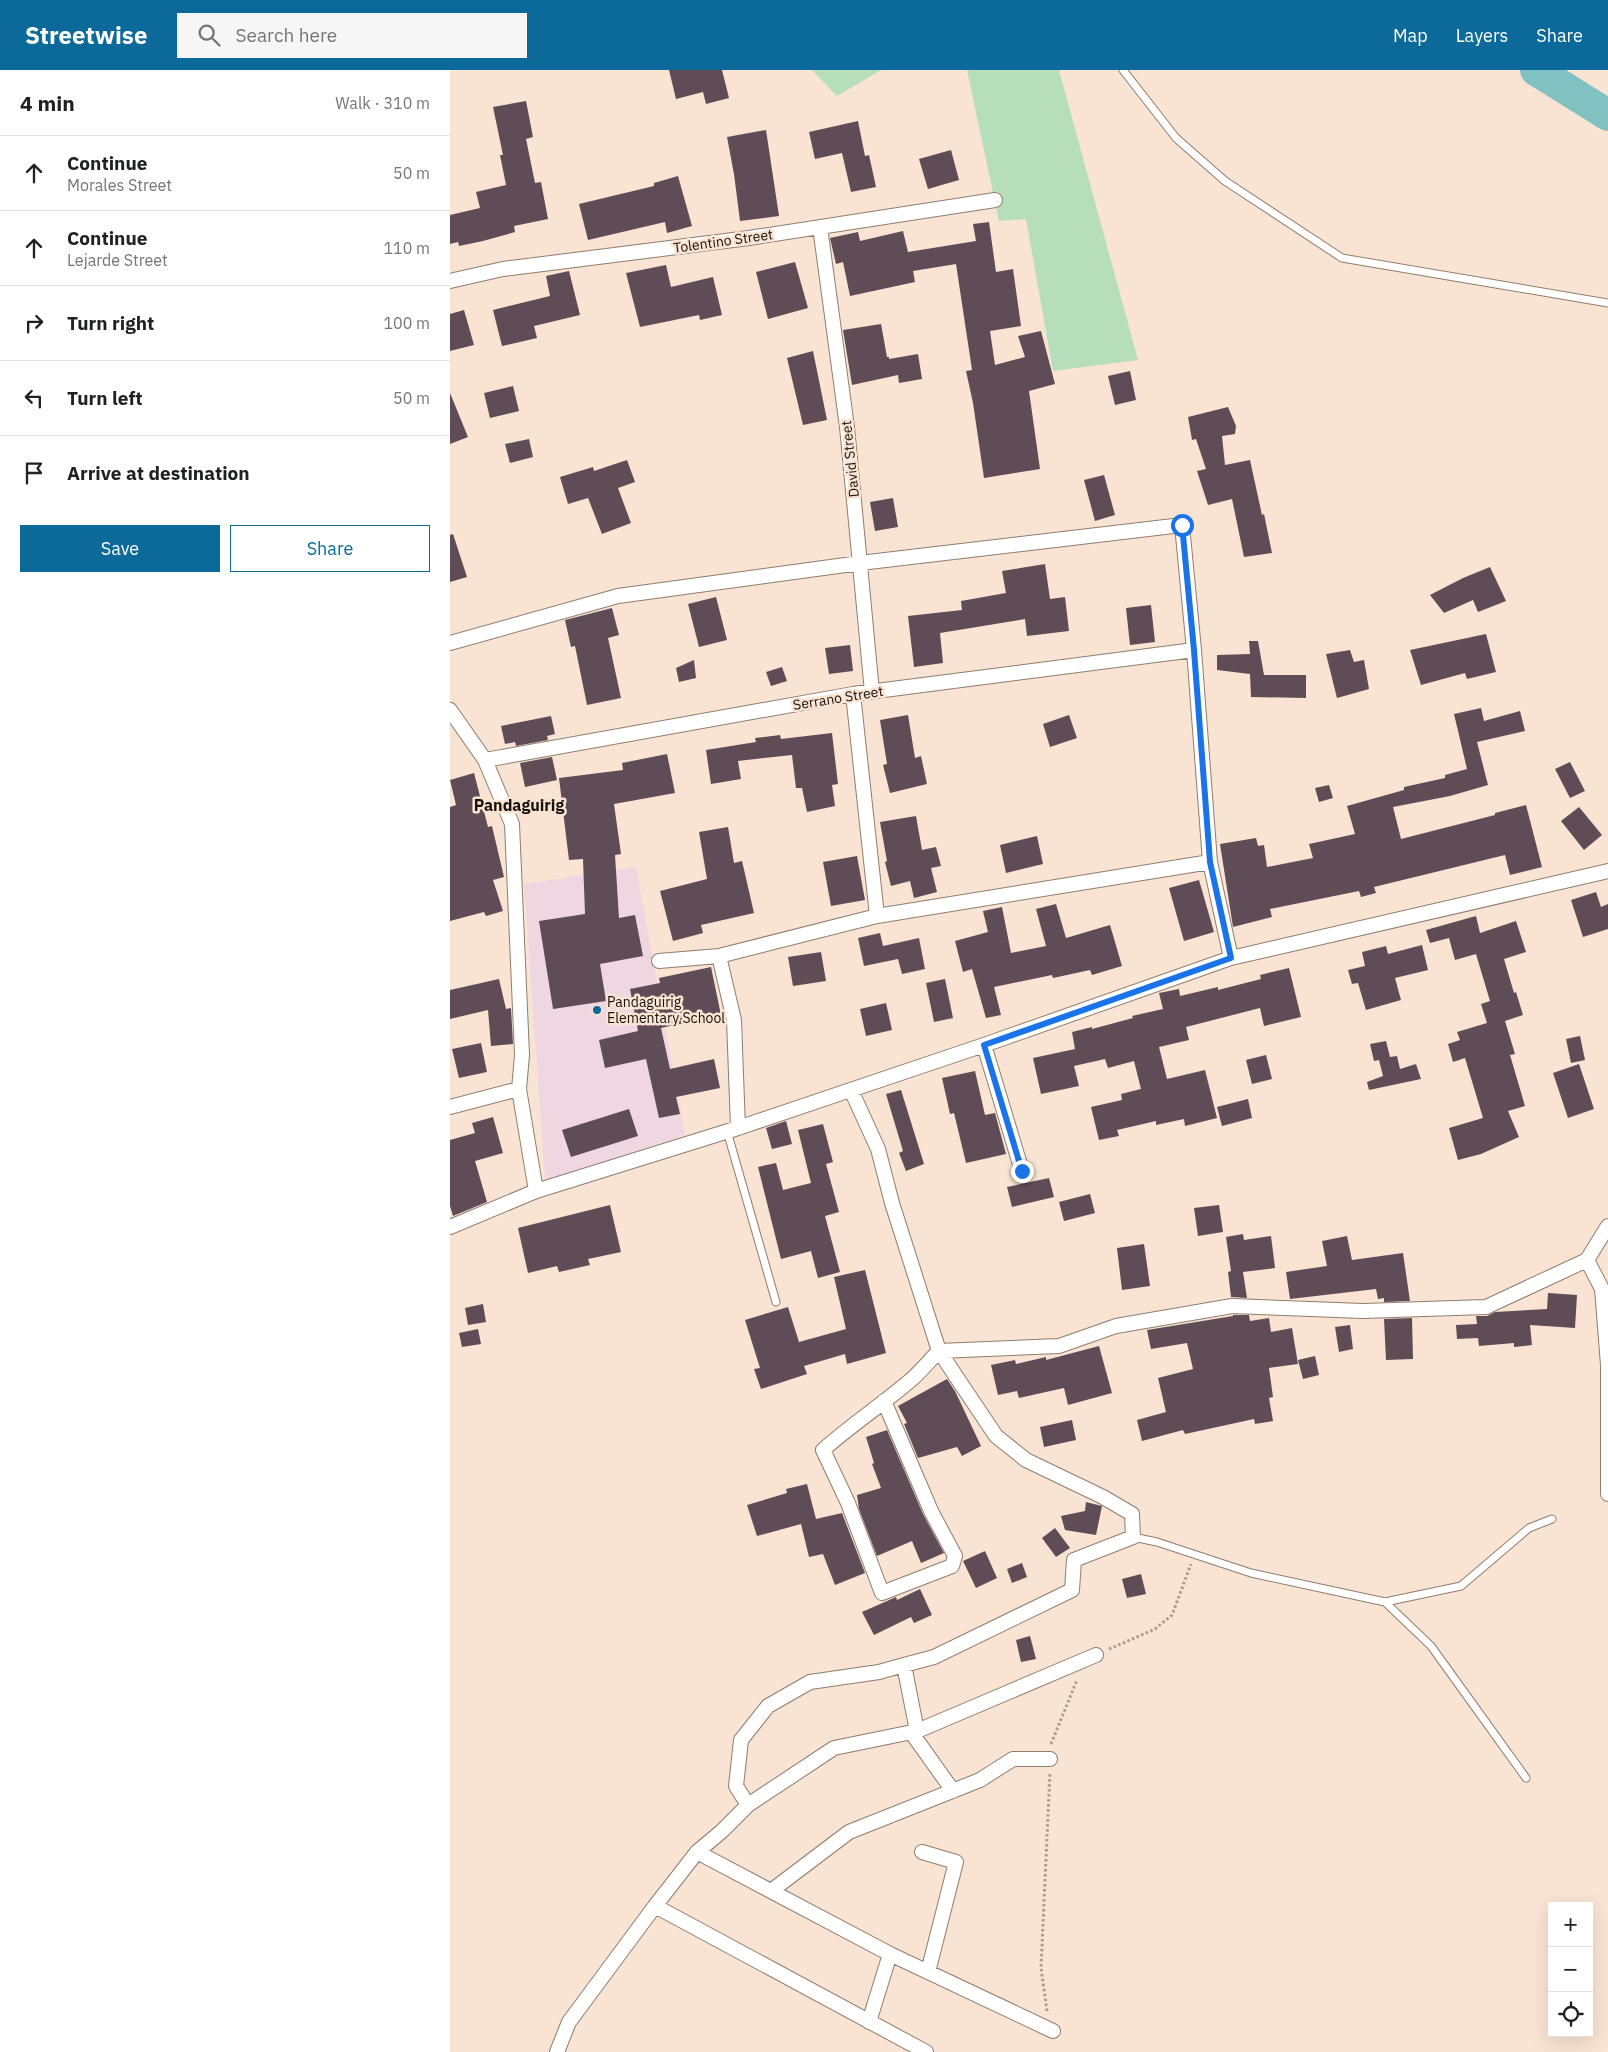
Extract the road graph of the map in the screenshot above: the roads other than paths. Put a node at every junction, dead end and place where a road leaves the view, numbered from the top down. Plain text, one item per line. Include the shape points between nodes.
1 (1123, 70) edge
2 (995, 200) dead end
3 (820, 227) junction
4 (450, 280) edge
5 (1608, 303) edge
6 (860, 562) junction
7 (450, 643) edge
8 (1194, 650) junction
9 (872, 692) junction
10 (853, 694) junction
11 (450, 710) edge
12 (485, 760) junction
13 (1210, 862) junction
14 (1608, 871) edge
15 (877, 916) junction
16 (719, 956) junction
17 (1231, 958) junction
18 (659, 961) dead end
19 (984, 1045) junction
20 (519, 1089) junction
21 (851, 1090) junction
22 (450, 1107) edge
23 (733, 1129) junction
24 (1022, 1171) dead end
25 (536, 1191) junction
26 (1608, 1226) edge
27 (450, 1228) edge
28 (1586, 1260) junction
29 (776, 1302) dead end
30 (939, 1351) junction
31 (884, 1401) junction
32 (1608, 1494) edge
33 (1552, 1519) dead end
34 (1133, 1538) junction
35 (1385, 1602) junction
36 (1096, 1655) road end
37 (904, 1665) junction
38 (914, 1732) junction
39 (1050, 1759) road end
40 (1526, 1778) dead end
41 (953, 1791) junction
42 (748, 1805) junction
43 (697, 1852) junction
44 (922, 1852) dead end
45 (771, 1890) junction
46 (655, 1906) junction
47 (890, 1954) junction
48 (928, 1972) junction
49 (869, 2022) junction
50 (1053, 2032) road end
51 (557, 2052) edge
52 (926, 2052) edge

1 - 5 lane via 1176,138 1225,181 1342,258
2 - 3 street, Tolentino Street
3 - 4 street, Tolentino Street
3 - 6 street, David Street via 847,427
6 - 7 street via 618,596
6 - 8 street via 1182,525
6 - 9 street, David Street
8 - 9 street, Serrano Street
8 - 13 street
9 - 10 street, Serrano Street
10 - 12 street, Serrano Street
10 - 15 street
11 - 12 street
12 - 20 street via 512,824 522,1055
13 - 15 street
13 - 17 street
14 - 17 street
15 - 16 street
16 - 18 street
16 - 23 street via 734,1020
17 - 19 street
19 - 21 street
19 - 24 street
20 - 22 street
20 - 25 street
21 - 23 street
21 - 30 street via 878,1149
23 - 25 street
23 - 29 lane
25 - 27 street
26 - 28 street
28 - 30 street via 1486,1307 1363,1311 1232,1306 1116,1326 1059,1346
28 - 32 street via 1602,1289 1608,1365
30 - 31 street via 912,1379
30 - 34 street via 996,1436 1026,1460 1132,1514
31 - 31 street via 823,1450 848,1503 882,1593 952,1566 955,1556
33 - 35 lane via 1529,1528 1461,1586
34 - 35 lane via 1157,1542 1251,1573
34 - 37 street via 1074,1560 1072,1590 934,1657
35 - 40 lane via 1430,1646
36 - 38 street
37 - 38 street
37 - 42 street via 810,1682 768,1706 741,1740 736,1786
38 - 41 street
38 - 42 street via 834,1748
39 - 41 street via 1013,1759 980,1780
41 - 45 street via 848,1832
42 - 43 street
43 - 45 street
43 - 46 street
44 - 48 street via 956,1862
45 - 47 street
46 - 49 street
46 - 51 street via 569,2022
47 - 48 street
47 - 49 street
48 - 50 street
49 - 52 street

